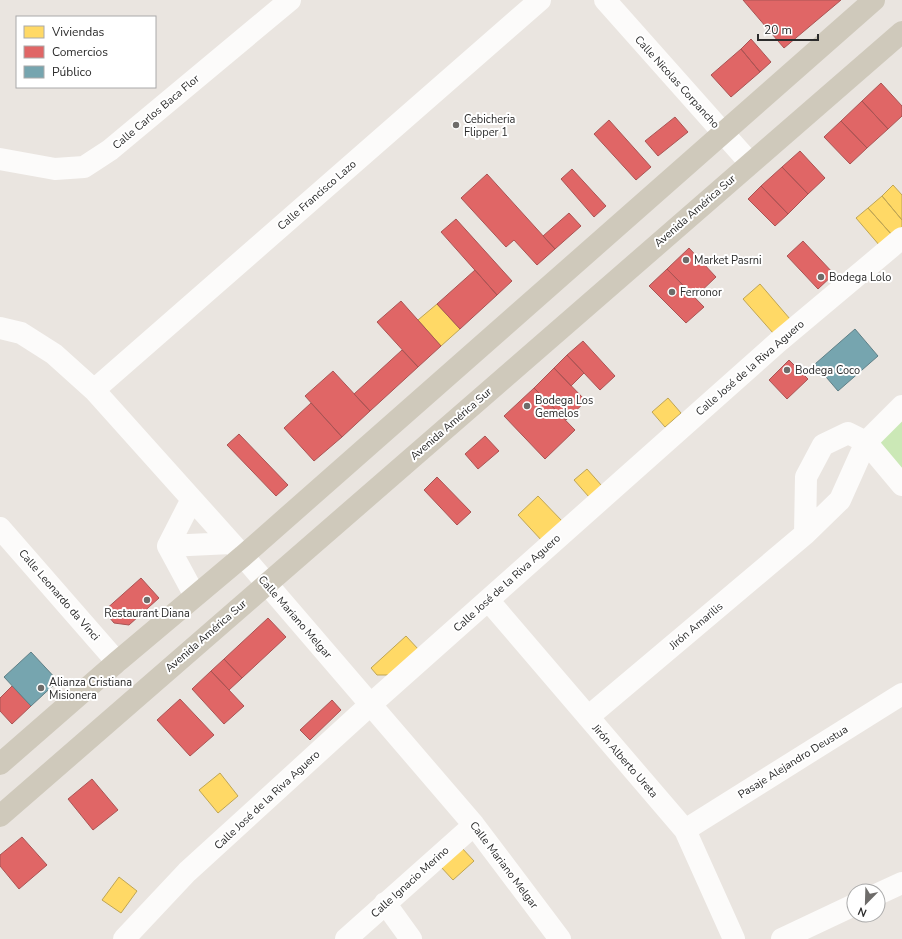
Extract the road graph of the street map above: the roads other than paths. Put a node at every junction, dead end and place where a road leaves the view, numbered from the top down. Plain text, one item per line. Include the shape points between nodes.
1 (290, 0) edge
2 (540, 0) edge
3 (605, 0) edge
4 (874, 0) edge
5 (902, 32) edge
6 (724, 134) junction
7 (0, 159) edge
8 (750, 162) junction
9 (902, 238) edge
10 (0, 328) edge
11 (94, 390) junction
12 (902, 406) edge
13 (866, 442) junction
14 (902, 485) edge
15 (192, 499) junction
16 (0, 528) edge
17 (805, 534) junction
18 (168, 546) junction
19 (237, 549) junction
20 (266, 583) junction
21 (195, 596) junction
22 (488, 600) junction
23 (117, 662) junction
24 (902, 694) edge
25 (370, 704) junction
26 (588, 717) junction
27 (0, 764) edge
28 (0, 816) edge
29 (474, 825) junction
30 (685, 830) junction
31 (902, 883) edge
32 (886, 890) edge
33 (384, 903) junction
34 (846, 909) edge
35 (124, 939) edge
36 (346, 939) edge
37 (411, 939) edge
38 (560, 939) edge
39 (734, 939) edge
40 (782, 939) edge

1 - 7 street, Calle Carlos Baca Flor via 110,150 84,167 55,169
2 - 11 street, Calle Francisco Lazo
3 - 6 street, Calle Nicolas Corpancho
4 - 6 main road
5 - 8 main road, Avenida América Sur
6 - 8 street, Calle Nicolas Corpancho
6 - 19 main road
8 - 20 main road, Avenida América Sur
9 - 22 street, Calle José de la Riva Aguero via 778,342
10 - 11 street, Calle Mariano Melgar via 21,333 54,354
11 - 15 street, Calle Mariano Melgar
12 - 13 street, Jirón Amarilis
13 - 14 street
13 - 17 street, Jirón Amarilis via 840,500
13 - 17 street via 848,433 823,444 806,478
15 - 18 street
15 - 19 street, Calle Mariano Melgar
16 - 23 street, Calle Leonardo da Vinci
17 - 26 street, Jirón Amarilis
18 - 19 street
18 - 21 street
19 - 20 street, Calle Mariano Melgar
19 - 21 main road
20 - 25 street, Calle Mariano Melgar
20 - 28 main road, Avenida América Sur
21 - 23 main road
22 - 25 street, Calle José de la Riva Aguero
22 - 26 street, Jirón Alberto Ureta
23 - 27 main road
24 - 30 street, Pasaje Alejandro Deustua
25 - 29 street, Calle Mariano Melgar
25 - 35 street, Calle José de la Riva Aguero via 187,872
26 - 30 street, Jirón Alberto Ureta
29 - 33 street, Calle Ignacio Merino
29 - 38 street, Calle Mariano Melgar
30 - 39 street, Jirón Alberto Ureta
31 - 32 street
33 - 36 street, Calle Ignacio Merino
33 - 37 street
34 - 40 street

